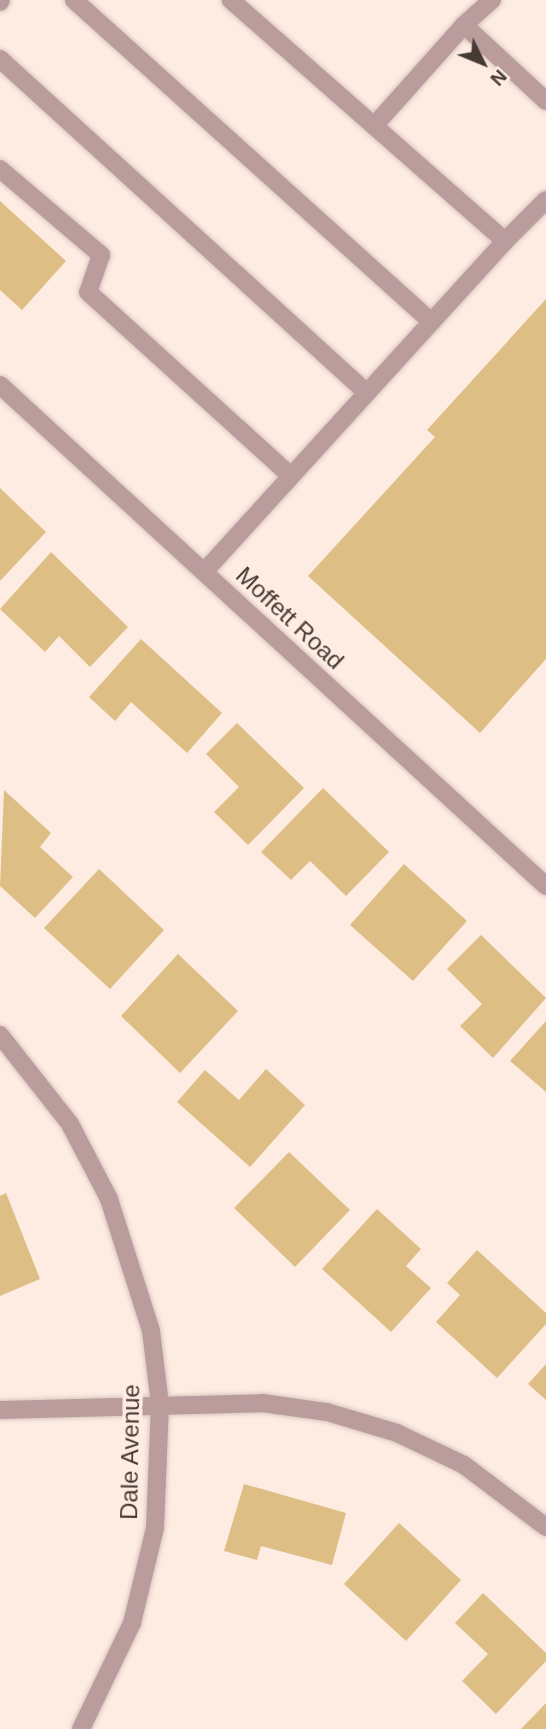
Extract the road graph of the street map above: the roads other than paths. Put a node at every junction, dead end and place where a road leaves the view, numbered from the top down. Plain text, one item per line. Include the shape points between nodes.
1 (74, 0) edge
2 (231, 0) edge
3 (492, 0) edge
4 (464, 25) junction
5 (0, 59) edge
6 (546, 101) edge
7 (374, 126) junction
8 (0, 169) edge
9 (546, 200) edge
10 (505, 241) junction
11 (431, 322) junction
12 (0, 385) edge
13 (367, 393) junction
14 (291, 476) junction
15 (204, 572) junction
16 (546, 886) edge
17 (0, 1035) edge
18 (160, 1404) junction
19 (0, 1410) edge
20 (546, 1527) edge
21 (80, 1729) edge

1 - 11 street
2 - 7 street
3 - 4 street
4 - 6 street
4 - 7 street
5 - 13 street
7 - 10 street
8 - 14 street via 101,255 88,292
9 - 10 street
10 - 11 street
11 - 13 street
12 - 15 street, Moffett Road
13 - 14 street
14 - 15 street
15 - 16 street, Moffett Road
17 - 18 street, Dale Avenue via 69,1124 109,1199 150,1331
18 - 19 street
18 - 20 street via 262,1403 327,1412 397,1433 464,1465
18 - 21 street, Dale Avenue via 155,1528 132,1623

